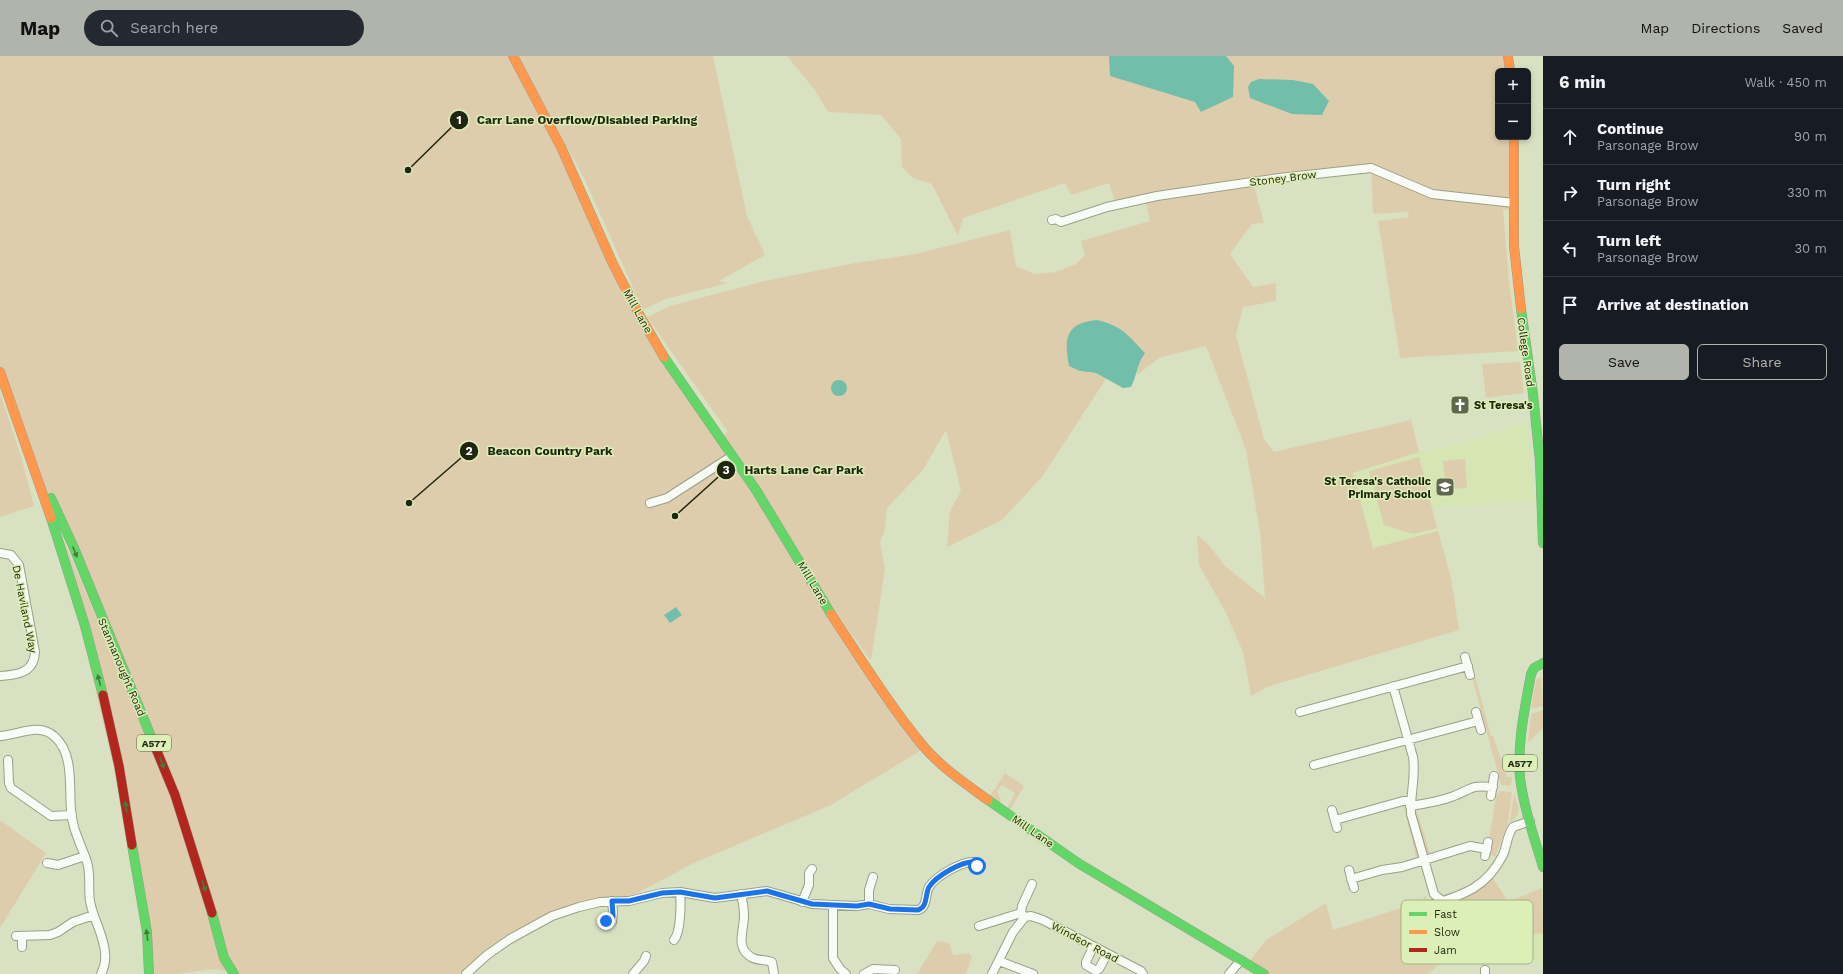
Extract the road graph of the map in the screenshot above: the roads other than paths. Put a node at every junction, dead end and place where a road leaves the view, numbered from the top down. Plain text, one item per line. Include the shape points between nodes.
1 (513, 56) edge
2 (1508, 56) edge
3 (1510, 68) edge
4 (1514, 140) edge
5 (1514, 206) junction
6 (1052, 220) dead end
7 (0, 372) edge
8 (30, 454) junction
9 (732, 456) junction
10 (650, 503) dead end
11 (1543, 543) edge
12 (0, 553) edge
13 (1466, 657) dead end
14 (1543, 663) edge
15 (1468, 666) junction
16 (1470, 675) dead end
17 (0, 676) edge
18 (1393, 686) junction
19 (1300, 712) dead end
20 (1476, 712) dead end
21 (1478, 721) junction
22 (1481, 730) dead end
23 (0, 736) edge
24 (1408, 740) junction
25 (11, 763) dead end
26 (1314, 765) dead end
27 (1494, 776) dead end
28 (1493, 787) junction
29 (1492, 796) dead end
30 (1410, 804) junction
31 (1332, 810) dead end
32 (72, 815) junction
33 (1530, 820) junction
34 (1487, 849) dead end
35 (85, 856) junction
36 (976, 861) dead end
37 (1424, 861) junction
38 (47, 863) dead end
39 (1543, 867) edge
40 (812, 869) dead end
41 (1349, 870) dead end
42 (873, 876) dead end
43 (1351, 879) junction
44 (1032, 884) dead end
45 (1354, 888) dead end
46 (680, 892) junction
47 (741, 894) junction
48 (1441, 900) edge
49 (1445, 900) edge
50 (612, 901) junction
51 (802, 902) junction
52 (869, 904) junction
53 (833, 906) junction
54 (94, 915) junction
55 (1023, 915) junction
56 (611, 923) dead end
57 (979, 926) dead end
58 (678, 938) dead end
59 (22, 947) dead end
60 (1093, 947) junction
61 (1107, 954) junction
62 (1241, 960) junction
63 (647, 961) dead end
64 (999, 961) junction
65 (897, 970) edge
66 (101, 974) edge
67 (149, 974) edge
68 (234, 974) edge
69 (466, 974) edge
70 (633, 974) edge
71 (774, 974) edge
72 (846, 974) edge
73 (864, 974) edge
74 (992, 974) edge
75 (1033, 974) edge
76 (1143, 974) edge
77 (1229, 974) edge
78 (1264, 974) edge

1 - 9 street, Mill Lane via 561,147 613,264 640,316 669,365
2 - 3 street
4 - 5 street
5 - 6 street, Stoney Brow via 1432,194 1371,168 1279,178 1157,196 1108,207 1061,222
5 - 11 street, College Road via 1516,277 1540,462
7 - 8 street, Stannanought Road / A577
67 -> 8 street, Stannanought Road / A577 via 147,936 108,713
8 -> 68 street, Stannanought Road / A577 via 74,548 175,795 205,887 224,958
9 - 10 street via 667,498
9 - 62 street, Mill Lane via 764,502 821,599 925,748 966,784 1078,863
12 - 17 street, De Haviland Way via 11,556 19,565 35,652 32,664 26,671
13 - 15 street
14 - 33 street, A577 via 1534,668 1531,674 1521,751 1520,776
15 - 16 street
15 - 18 street
18 - 19 street
18 - 24 street
20 - 21 street
21 - 22 street
21 - 24 street
23 - 32 street via 35,729 50,733 57,739 70,772
24 - 26 street
24 - 30 street via 1415,768
25 - 32 street via 11,788 51,816
27 - 28 street
28 - 29 street
28 - 30 street via 1477,786 1454,796
30 - 31 street via 1403,801 1336,824
30 - 37 street
32 - 35 street
33 - 39 street, A577
33 - 49 street via 1513,827 1510,831 1503,855 1491,874 1468,892
34 - 37 street via 1470,846
35 - 38 street via 58,865
35 - 54 street
36 - 52 street via 969,861 933,881 928,888 922,909 890,909
37 - 43 street
37 - 48 street via 1434,894
40 - 51 street
41 - 43 street
42 - 52 street
43 - 45 street
44 - 55 street via 1022,906
46 - 47 street via 715,898
46 - 50 street via 662,893 629,901
46 - 58 street
47 - 51 street via 776,892
47 - 71 street via 744,908 741,943 744,952 756,960 775,960
50 - 56 street
50 - 69 street via 579,907 552,916 510,939
51 - 53 street
52 - 53 street
53 - 72 street via 833,958
54 - 59 street via 73,922 54,934 19,936
54 - 66 street via 105,953
55 - 57 street
55 - 60 street, Windsor Road via 1043,920
55 - 64 street
60 - 61 street, Windsor Road
60 - 61 street via 1086,962 1091,969 1099,969
61 - 76 street, Windsor Road
62 - 77 street
62 - 78 street, Mill Lane
63 - 70 street
64 - 74 street
64 - 75 street
65 - 73 street via 873,969

